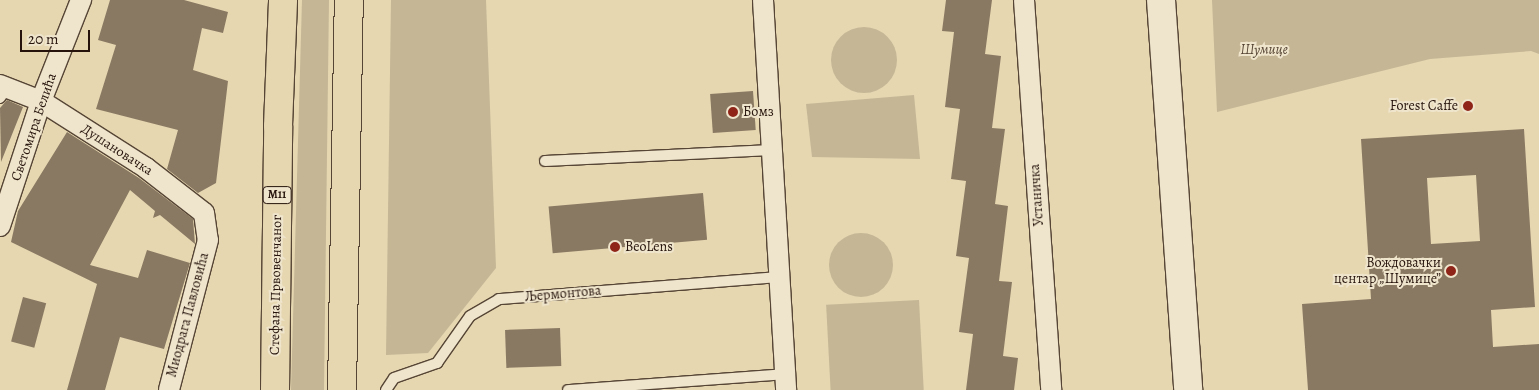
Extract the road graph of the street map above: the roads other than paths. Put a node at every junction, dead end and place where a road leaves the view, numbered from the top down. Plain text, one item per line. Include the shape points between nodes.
1 (81, 0) edge
2 (284, 0) edge
3 (349, 0) edge
4 (763, 0) edge
5 (1024, 0) edge
6 (1161, 0) edge
7 (2, 91) edge
8 (41, 101) junction
9 (772, 150) junction
10 (545, 161) dead end
11 (0, 226) edge
12 (208, 240) joint
13 (780, 277) junction
14 (785, 382) edge
15 (169, 390) edge
16 (275, 390) edge
17 (342, 390) edge
18 (386, 390) edge
19 (568, 390) edge
20 (1051, 390) edge
21 (1188, 390) edge

1 - 8 street, Светомира Белића
2 - 16 highway, Стефана Првовенчаног / M11 via 278,126
3 - 17 highway
4 - 9 street
5 - 20 street, Устаничка
6 - 21 main road
7 - 8 street, Душановачка
8 - 11 street, Светомира Белића
8 - 12 street, Душановачка via 184,194 204,213
9 - 10 lane
9 - 13 street
12 - 15 street, Миодрага Павловића
13 - 14 street
13 - 18 lane, Љермонтова via 499,299 470,316 437,363 394,378
14 - 19 lane

